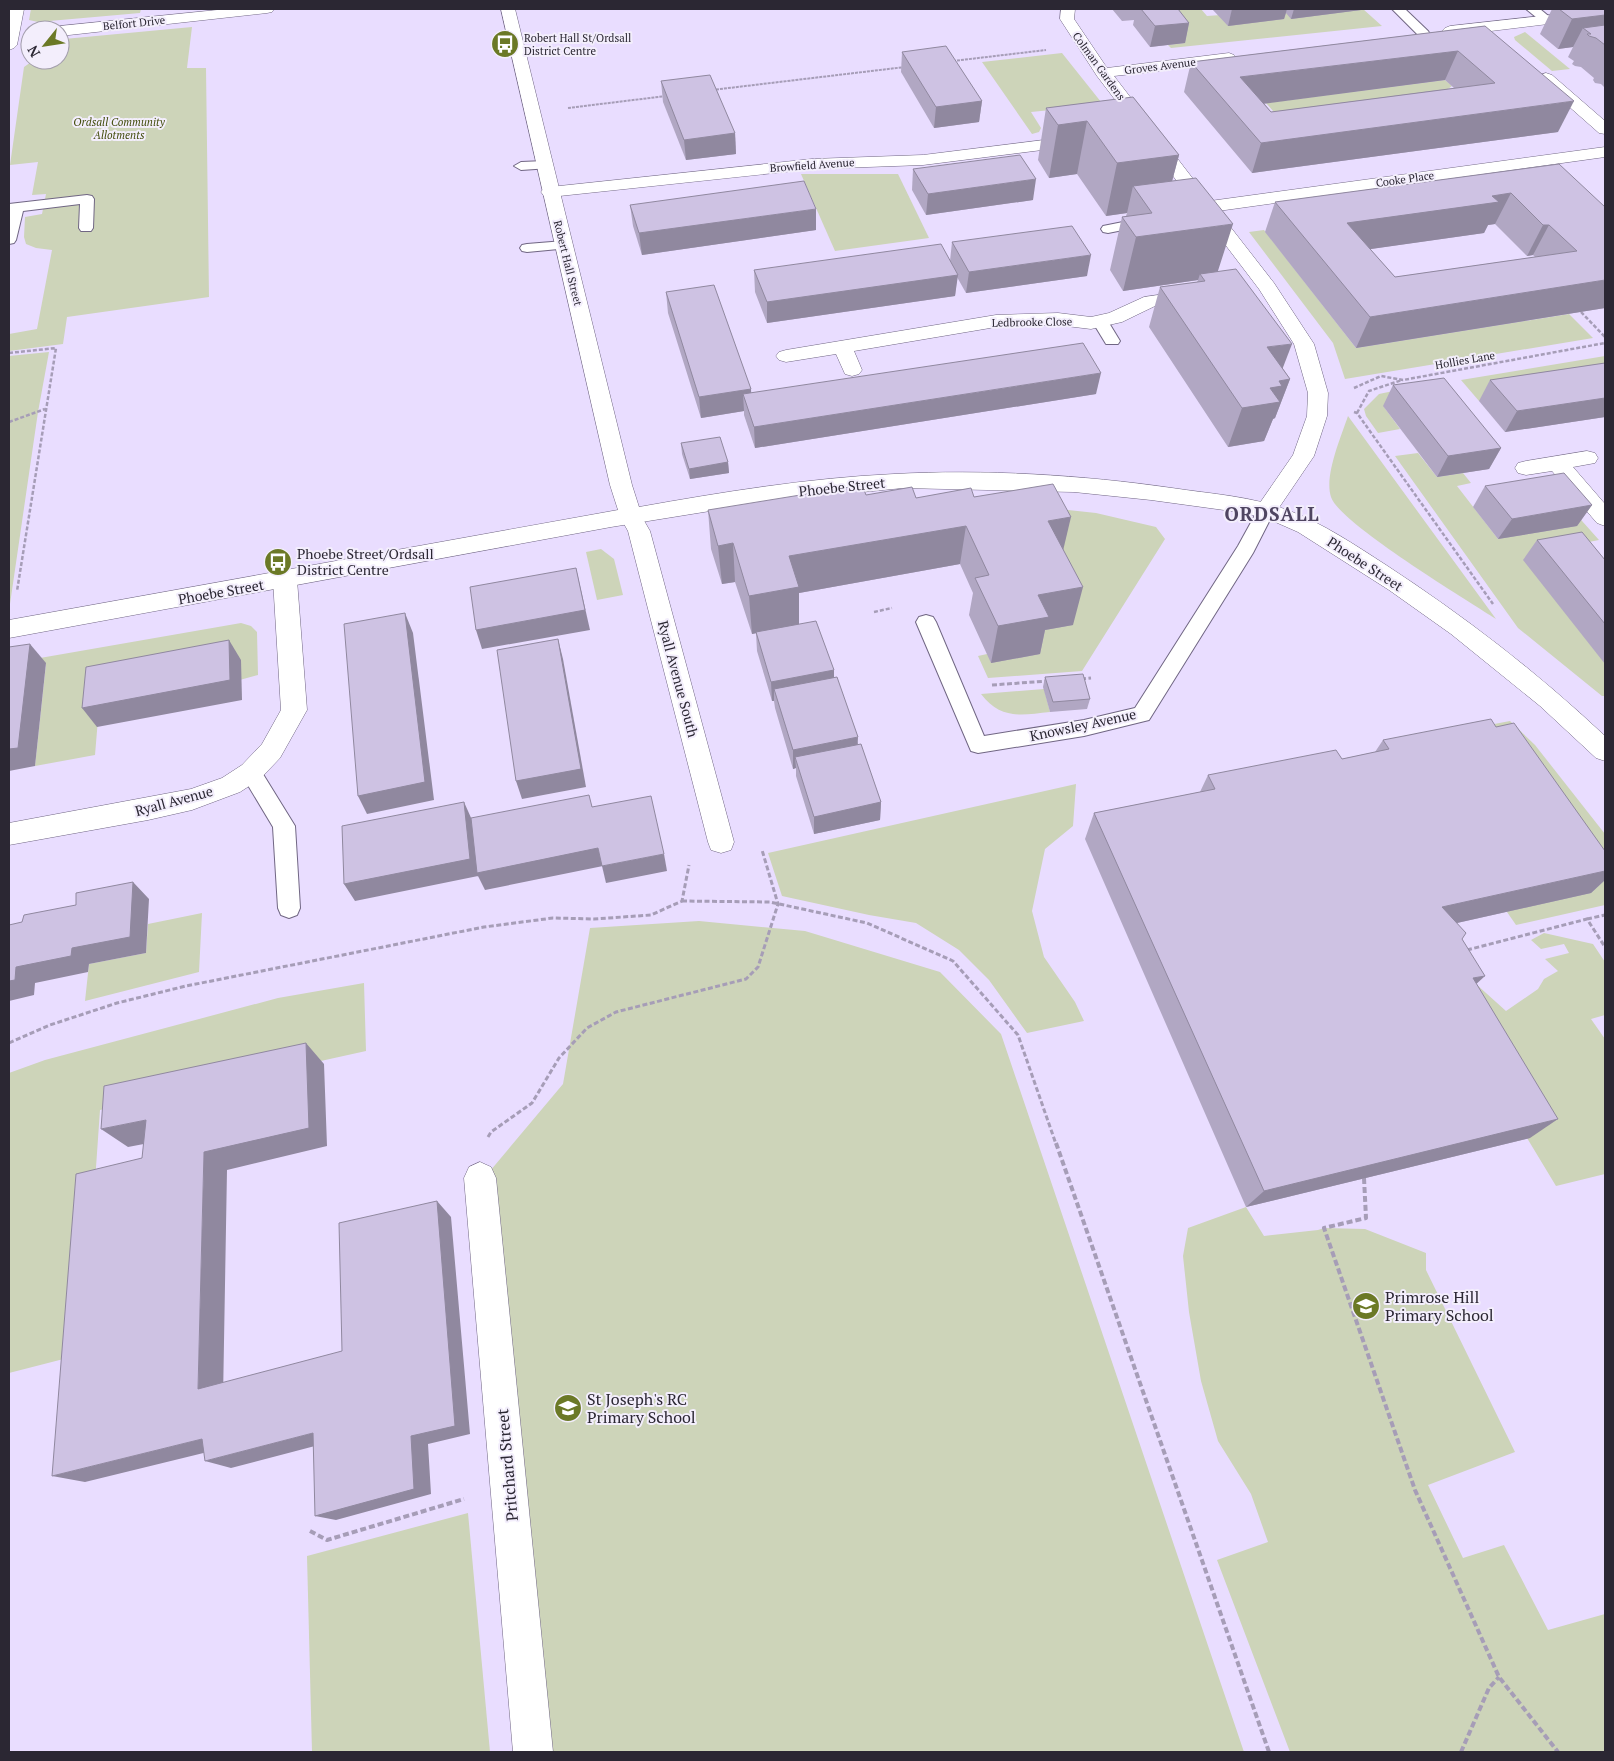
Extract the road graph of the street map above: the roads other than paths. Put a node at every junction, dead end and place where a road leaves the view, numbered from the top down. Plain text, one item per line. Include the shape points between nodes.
1 (16, 9) edge
2 (267, 9) edge
3 (508, 9) edge
4 (1068, 9) edge
5 (1532, 9) edge
6 (1399, 10) edge
7 (1415, 10) edge
8 (1605, 13) edge
9 (1546, 19) junction
10 (1486, 27) junction
11 (70, 31) edge
12 (1424, 34) junction
13 (1405, 36) edge
14 (10, 41) edge
15 (1504, 42) edge
16 (1241, 56) edge
17 (1533, 67) edge
18 (1103, 73) junction
19 (1062, 126) edge
20 (1605, 129) edge
21 (1605, 152) edge
22 (1553, 159) junction
23 (545, 165) junction
24 (521, 166) dead end
25 (1430, 176) junction
26 (1570, 176) edge
27 (1442, 188) edge
28 (550, 192) junction
29 (13, 207) edge
30 (1202, 211) junction
31 (1162, 219) edge
32 (86, 228) dead end
33 (1108, 229) dead end
34 (9, 240) edge
35 (564, 245) junction
36 (527, 248) dead end
37 (1266, 287) junction
38 (1245, 288) edge
39 (1207, 294) edge
40 (1100, 321) junction
41 (1112, 341) dead end
42 (843, 347) junction
43 (786, 356) dead end
44 (852, 370) dead end
45 (1587, 458) dead end
46 (1558, 463) junction
47 (1526, 468) dead end
48 (1266, 510) junction
49 (631, 517) junction
50 (1605, 518) edge
51 (285, 580) junction
52 (926, 622) dead end
53 (10, 628) edge
54 (1605, 751) edge
55 (251, 772) junction
56 (9, 834) edge
57 (721, 842) dead end
58 (289, 908) dead end
59 (480, 1178) road end
60 (533, 1752) edge

1 - 14 street
2 - 11 street, Belfort Drive
3 - 23 street, Robert Hall Street
4 - 18 street, Colman Gardens via 1067,19
5 - 9 lane
6 - 7 lane
6 - 12 lane
8 - 9 street
9 - 10 street
10 - 12 street
10 - 15 street
12 - 13 street
16 - 18 street, Groves Avenue
17 - 20 street
18 - 30 street, Colman Gardens
19 - 28 street, Browfield Avenue via 1082,140 923,160 812,164
21 - 22 street, Cooke Place
22 - 25 street, Cooke Place
22 - 26 street
23 - 24 lane
23 - 28 street, Robert Hall Street
25 - 27 lane
25 - 30 street, Cooke Place
28 - 35 street, Robert Hall Street
29 - 32 lane via 86,199
29 - 34 lane
30 - 37 street, Colman Gardens
31 - 33 lane
35 - 36 lane
35 - 49 street, Robert Hall Street
37 - 38 street
37 - 48 street via 1304,344 1318,392 1317,416 1303,456
39 - 40 street, Ledbrooke Close via 1151,301 1115,318
40 - 41 lane
40 - 42 street, Ledbrooke Close via 996,321
42 - 43 street, Ledbrooke Close
42 - 44 street
45 - 46 street
46 - 47 street
46 - 50 street
48 - 49 street, Phoebe Street via 1128,488 938,480 830,487
48 - 52 lane, Knowsley Avenue via 1246,548 1142,714 1084,728 978,744
48 - 54 street, Phoebe Street via 1311,529 1395,582 1542,692
49 - 51 street, Phoebe Street
49 - 57 street, Ryall Avenue South via 639,531
51 - 53 street, Phoebe Street
51 - 55 street, Ryall Avenue via 294,710 272,751
55 - 56 street, Ryall Avenue via 231,785 192,799
55 - 58 lane via 284,826
59 - 60 street, Pritchard Street

